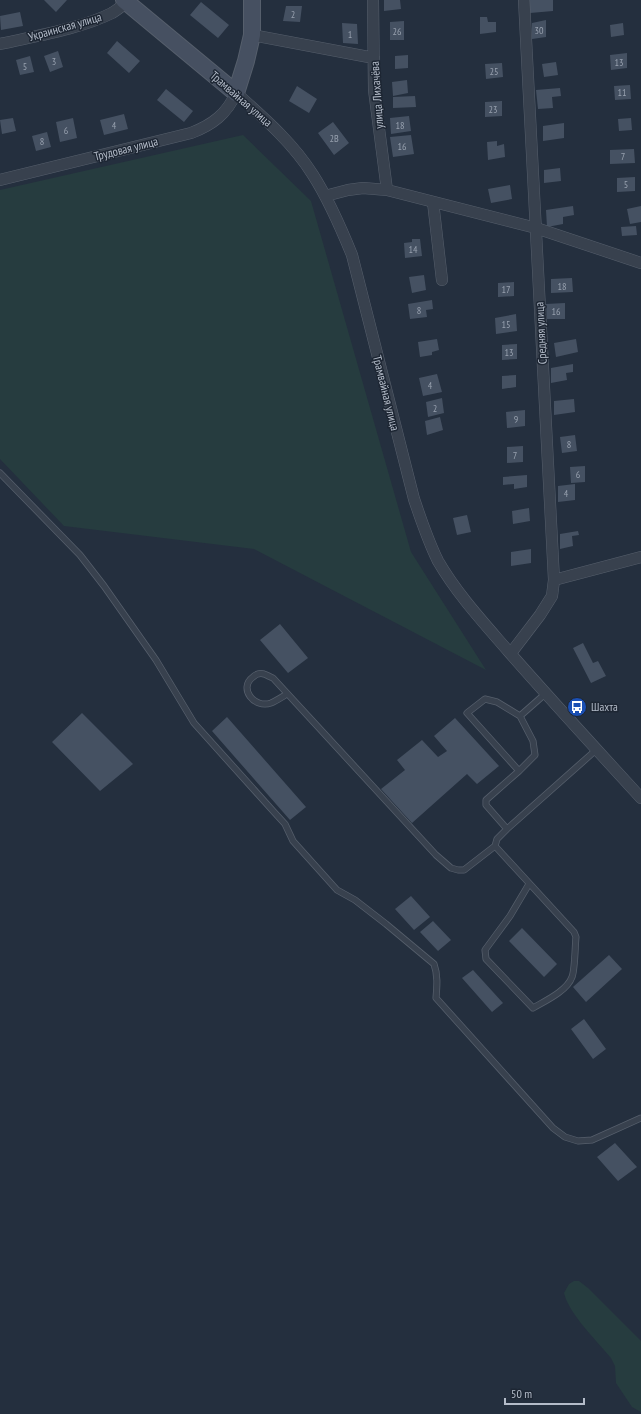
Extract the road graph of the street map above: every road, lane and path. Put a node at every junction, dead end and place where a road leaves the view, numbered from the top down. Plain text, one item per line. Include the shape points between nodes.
1 (252, 0) edge
2 (373, 0) edge
3 (524, 0) edge
4 (126, 1) edge
5 (252, 35) junction
6 (0, 44) edge
7 (374, 58) junction
8 (236, 93) junction
9 (0, 180) edge
10 (387, 190) junction
11 (325, 196) junction
12 (433, 202) junction
13 (536, 228) junction
14 (641, 263) edge
15 (442, 280) dead end
16 (0, 473) edge
17 (641, 557) edge
18 (554, 580) junction
19 (510, 654) junction
20 (287, 694) junction
21 (545, 694) junction
22 (520, 716) junction
23 (596, 750) junction
24 (519, 771) junction
25 (641, 798) edge
26 (507, 829) junction
27 (495, 846) junction
28 (529, 884) junction
29 (641, 1118) edge

1 - 5 street
2 - 7 street, улица Лихачёва
3 - 13 street, Средняя улица
4 - 6 street, Украинская улица via 113,12 97,19
4 - 8 street, Трамвайная улица
5 - 7 street
5 - 8 street
7 - 10 street, улица Лихачёва via 374,90
8 - 9 street, Трудовая улица via 228,109 202,129
8 - 11 street, Трамвайная улица via 296,152 313,174
10 - 11 street via 363,188
10 - 12 street
11 - 19 street, Трамвайная улица via 352,255 425,535 458,592
12 - 13 street
12 - 15 street
13 - 14 street
13 - 18 street, Средняя улица
16 - 29 lane via 80,555 156,660 194,723 285,824 293,842 337,890 355,900 434,964 437,971 436,998 553,1128 565,1137 578,1141 592,1140
17 - 18 street
18 - 19 street, Средняя улица via 552,596 540,616
19 - 21 street, Трамвайная улица
20 - 20 lane via 272,678 263,673 256,674 247,686 248,695 254,702 263,704
20 - 27 lane via 451,868 464,870
21 - 22 lane
21 - 23 street, Трамвайная улица
22 - 24 lane via 533,741 535,756
22 - 24 lane via 497,702 485,699 467,713
23 - 25 street, Трамвайная улица
23 - 26 lane
24 - 26 lane via 486,800 486,805
26 - 27 lane via 497,839
27 - 28 lane
28 - 28 lane via 576,937 572,977 556,994 533,1008 486,959 485,950

